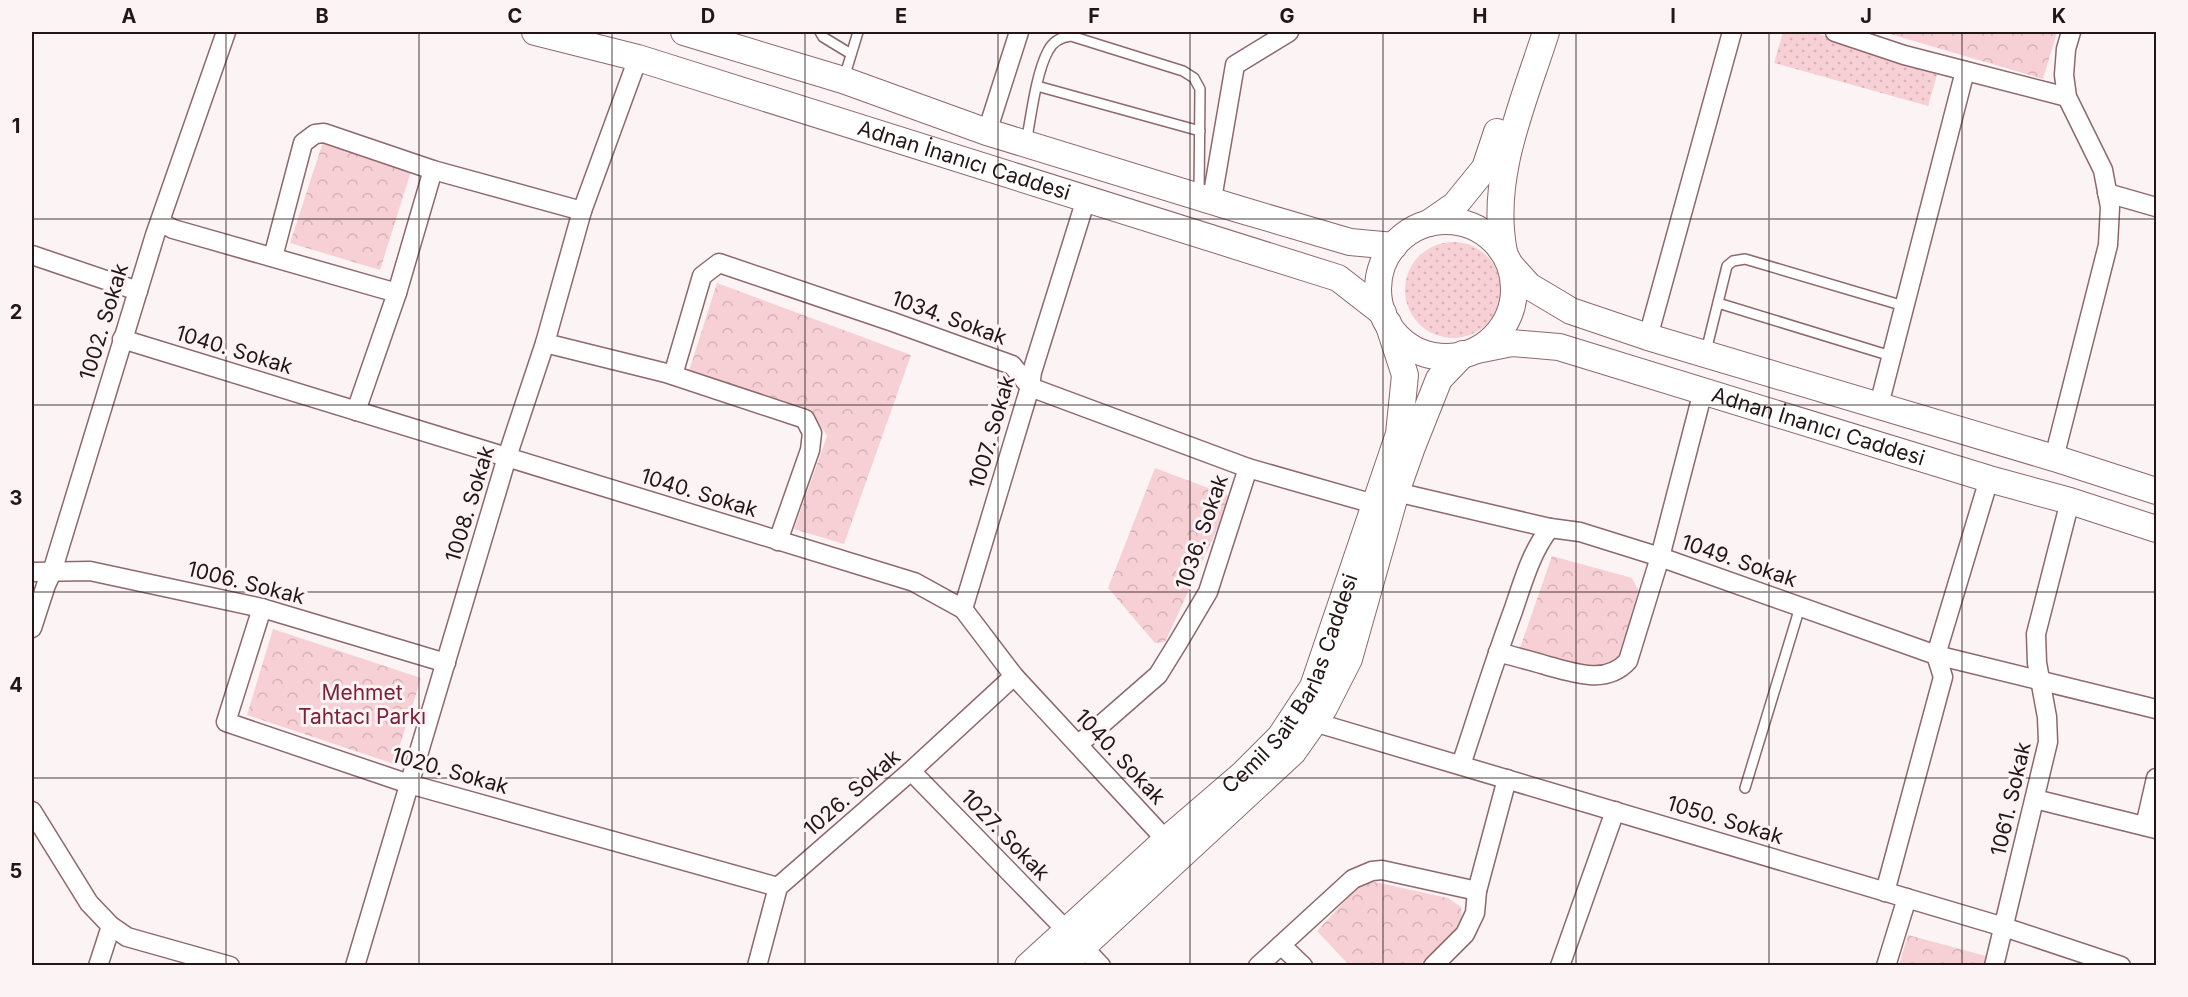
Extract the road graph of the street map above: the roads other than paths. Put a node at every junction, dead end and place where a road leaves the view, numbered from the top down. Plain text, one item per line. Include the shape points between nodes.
1 (226, 32) edge
2 (535, 32) edge
3 (684, 32) edge
4 (820, 32) edge
5 (858, 32) edge
6 (1019, 32) edge
7 (1289, 32) edge
8 (1528, 32) edge
9 (1546, 32) edge
10 (1732, 32) edge
11 (1835, 32) edge
12 (2071, 32) edge
13 (852, 54) junction
14 (638, 58) junction
15 (1965, 71) junction
16 (843, 80) junction
17 (1037, 86) junction
18 (2067, 97) junction
19 (1200, 130) junction
20 (987, 132) junction
21 (1026, 144) junction
22 (433, 170) junction
23 (2107, 193) junction
24 (1205, 197) junction
25 (1086, 199) junction
26 (2157, 207) edge
27 (582, 211) junction
28 (160, 222) junction
29 (1429, 223) junction
30 (1394, 246) junction
31 (32, 255) edge
32 (273, 257) junction
33 (1507, 259) junction
34 (138, 291) junction
35 (397, 293) junction
36 (1718, 303) junction
37 (1904, 306) junction
38 (1385, 318) junction
39 (1648, 337) junction
40 (122, 339) junction
41 (545, 343) junction
42 (1470, 352) junction
43 (1705, 354) junction
44 (1891, 356) junction
45 (673, 375) junction
46 (1030, 387) junction
47 (1703, 391) junction
48 (1879, 405) junction
49 (356, 411) junction
50 (507, 457) junction
51 (2054, 458) junction
52 (1248, 468) junction
53 (1989, 479) junction
54 (2157, 491) edge
55 (1385, 498) junction
56 (2070, 501) junction
57 (1550, 528) junction
58 (2157, 529) edge
59 (778, 541) junction
60 (1660, 557) junction
61 (32, 572) edge
62 (52, 572) junction
63 (1800, 607) junction
64 (262, 608) junction
65 (963, 609) junction
66 (32, 628) edge
67 (1498, 652) junction
68 (1936, 655) junction
69 (446, 663) junction
70 (1014, 676) junction
71 (2041, 680) junction
72 (2157, 709) edge
73 (1314, 722) junction
74 (1078, 744) junction
75 (1461, 765) junction
76 (911, 771) junction
77 (2157, 778) edge
78 (1507, 779) junction
79 (410, 784) junction
80 (1745, 788) dead end
81 (2035, 799) junction
82 (1615, 811) junction
83 (32, 812) edge
84 (2151, 828) edge
85 (1166, 840) junction
86 (777, 887) junction
87 (1477, 891) junction
88 (1885, 892) junction
89 (1907, 898) junction
90 (111, 926) junction
91 (2004, 927) junction
92 (1075, 938) junction
93 (1281, 945) junction
94 (226, 965) edge
95 (98, 966) edge
96 (354, 966) edge
97 (757, 966) edge
98 (1028, 966) edge
99 (1062, 966) edge
100 (1101, 966) edge
101 (1258, 966) edge
102 (1303, 966) edge
103 (1433, 966) edge
104 (1560, 966) edge
105 (1886, 966) edge
106 (1994, 966) edge
107 (2121, 966) edge

1 - 28 street, 1002. Sokak
2 - 14 main road, Adnan İnanıcı Caddesi
3 - 16 main road, Adnan İnanıcı Caddesi
4 - 13 lane
5 - 13 lane
6 - 20 street
7 - 24 street via 1235,65
8 - 29 main road via 1485,168 1455,205
9 - 33 main road via 1504,164 1499,220
10 - 39 street
11 - 15 street
12 - 18 street via 2064,75
13 - 16 lane
14 - 25 main road, Adnan İnanıcı Caddesi
14 - 27 street, 1008. Sokak
15 - 18 street
15 - 37 street
16 - 20 main road, Adnan İnanıcı Caddesi
17 - 19 lane
17 - 19 lane via 1049,50 1060,38 1071,36 1183,71 1194,78 1200,89
17 - 21 lane
18 - 23 street via 2103,170
19 - 24 lane
20 - 21 main road, Adnan İnanıcı Caddesi
21 - 24 main road, Adnan İnanıcı Caddesi
22 - 27 street
22 - 32 street via 324,133 315,135 303,143
22 - 35 street
23 - 26 street
23 - 51 street via 2108,245
24 - 30 main road, Adnan İnanıcı Caddesi via 1350,242
25 - 38 main road, Adnan İnanıcı Caddesi via 1338,278
25 - 46 street, 1007. Sokak
27 - 41 street, 1008. Sokak
28 - 32 street
28 - 34 street, 1002. Sokak
29 - 30 main road
29 - 33 main road via 1471,226 1495,241
30 - 38 main road via 1378,285
31 - 34 street
32 - 35 street
33 - 39 main road, Adnan İnanıcı Caddesi via 1529,286 1571,311
33 - 42 main road via 1514,293 1507,320 1494,337
34 - 40 street, 1002. Sokak
35 - 49 street
36 - 37 lane via 1727,266 1744,259
36 - 43 lane
36 - 44 lane
37 - 44 street
38 - 42 main road via 1398,337 1422,352 1449,357
38 - 55 main road, Cemil Sait Barlas Caddesi via 1405,375 1399,434
39 - 43 main road, Adnan İnanıcı Caddesi
40 - 49 street, 1040. Sokak
40 - 62 street, 1002. Sokak
41 - 45 street
41 - 50 street, 1008. Sokak
42 - 47 main road, Adnan İnanıcı Caddesi via 1512,343 1559,347
42 - 55 main road, Cemil Sait Barlas Caddesi via 1439,379
43 - 48 main road, Adnan İnanıcı Caddesi
44 - 48 street
45 - 46 street, 1034. Sokak via 702,276 718,263 1012,365
45 - 59 street via 805,419 812,433 810,450
46 - 52 street, 1034. Sokak
46 - 65 street, 1007. Sokak
47 - 53 main road, Adnan İnanıcı Caddesi
47 - 60 street
48 - 51 main road, Adnan İnanıcı Caddesi
49 - 50 street, 1040. Sokak
50 - 59 street, 1040. Sokak
50 - 69 street, 1008. Sokak
51 - 54 main road, Adnan İnanıcı Caddesi
52 - 55 street, 1034. Sokak
52 - 74 street, 1036. Sokak via 1208,592 1179,641 1158,675
53 - 56 main road, Adnan İnanıcı Caddesi
53 - 68 street
55 - 57 street, 1049. Sokak
55 - 73 main road, Cemil Sait Barlas Caddesi via 1349,659
55 - 85 main road, Cemil Sait Barlas Caddesi via 1313,687 1280,737
56 - 58 main road, Adnan İnanıcı Caddesi
56 - 71 street, 1061. Sokak via 2036,634
57 - 60 street, 1049. Sokak via 1580,532
57 - 67 street via 1538,543
59 - 65 street, 1040. Sokak via 914,582
60 - 63 street, 1049. Sokak
60 - 67 street via 1628,661 1620,669 1586,676
61 - 62 street, 1006. Sokak
62 - 64 street, 1006. Sokak via 90,571
62 - 66 street, 1002. Sokak
63 - 68 street, 1049. Sokak
63 - 80 lane
64 - 69 street, 1006. Sokak
64 - 79 street, 1020. Sokak via 226,722
65 - 70 street, 1040. Sokak
67 - 75 street
68 - 71 street, 1049. Sokak
68 - 88 street via 1943,677
69 - 79 street, 1008. Sokak
70 - 74 street, 1040. Sokak
70 - 76 street, 1026. Sokak
71 - 72 street, 1049. Sokak
71 - 81 street, 1061. Sokak via 2048,742
73 - 75 street, 1050. Sokak
73 - 92 main road, Cemil Sait Barlas Caddesi via 1293,752
74 - 85 street, 1040. Sokak
75 - 78 street, 1050. Sokak
76 - 86 street, 1026. Sokak
76 - 92 street, 1027. Sokak
77 - 84 street
78 - 82 street, 1050. Sokak
78 - 87 street
79 - 86 street, 1020. Sokak
79 - 96 street, 1008. Sokak
81 - 84 street
81 - 91 street, 1061. Sokak
82 - 88 street, 1050. Sokak
82 - 104 street
83 - 90 street via 89,903
85 - 92 main road, Cemil Sait Barlas Caddesi
86 - 97 street
87 - 93 street via 1372,871 1353,879
87 - 103 street via 1474,913 1465,934
88 - 89 street, 1050. Sokak
89 - 91 street, 1050. Sokak
89 - 105 street
90 - 94 street via 127,937
90 - 95 street
91 - 106 street, 1061. Sokak
91 - 107 street, 1050. Sokak
92 - 98 main road, Cemil Sait Barlas Caddesi
92 - 99 main road, Cemil Sait Barlas Caddesi
92 - 100 street, 1027. Sokak
93 - 101 street
93 - 102 street

